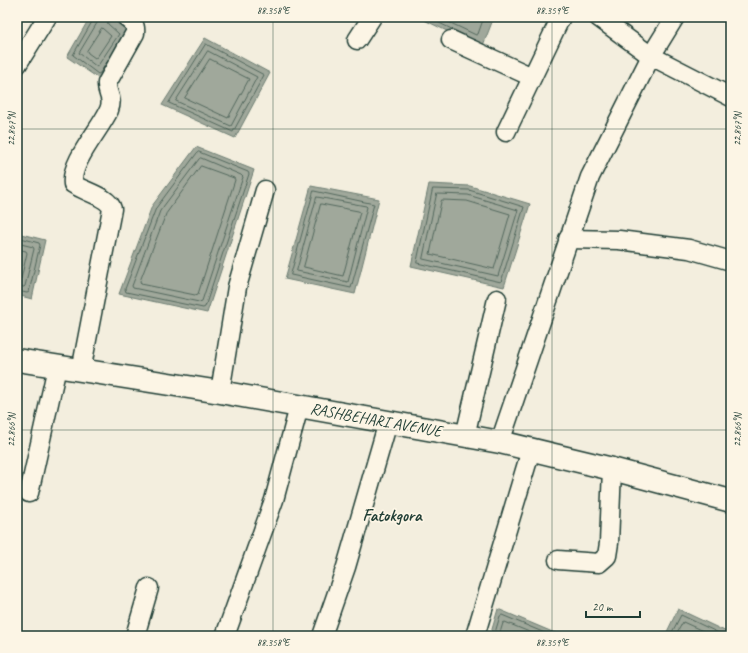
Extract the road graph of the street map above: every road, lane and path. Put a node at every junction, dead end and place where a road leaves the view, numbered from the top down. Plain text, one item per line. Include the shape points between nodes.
1 (47, 17) edge
2 (126, 17) edge
3 (372, 17) edge
4 (561, 17) edge
5 (675, 17) edge
6 (604, 19) edge
7 (357, 40) dead end
8 (451, 40) dead end
9 (651, 56) junction
10 (17, 66) edge
11 (532, 77) junction
12 (731, 97) edge
13 (506, 132) dead end
14 (265, 190) dead end
15 (568, 240) junction
16 (731, 261) edge
17 (497, 299) dead end
18 (17, 360) edge
19 (57, 367) junction
20 (81, 370) junction
21 (220, 392) junction
22 (299, 407) junction
23 (388, 422) junction
24 (465, 436) junction
25 (500, 442) junction
26 (531, 450) junction
27 (612, 469) junction
28 (29, 492) dead end
29 (731, 501) edge
30 (558, 560) dead end
31 (149, 588) dead end
32 (134, 636) edge
33 (225, 636) edge
34 (322, 636) edge
35 (475, 636) edge

1 - 10 street
2 - 20 street via 136,27 135,33 107,83 111,98 108,110 81,156 72,178 73,184 106,200 112,208
3 - 7 street
4 - 11 street
5 - 9 street
6 - 9 street
8 - 11 street
9 - 12 street
9 - 15 street via 590,177
11 - 13 street
14 - 21 street via 237,287
15 - 16 street via 619,240 689,249
15 - 25 street
17 - 24 street
18 - 19 main road, RASHBEHARI AVENUE
19 - 20 main road, RASHBEHARI AVENUE
19 - 28 street
20 - 21 main road, RASHBEHARI AVENUE
21 - 22 main road, RASHBEHARI AVENUE
22 - 23 main road, RASHBEHARI AVENUE
22 - 33 street via 274,500
23 - 24 main road, RASHBEHARI AVENUE
23 - 34 street via 346,567
24 - 25 main road, RASHBEHARI AVENUE
25 - 26 main road, RASHBEHARI AVENUE
26 - 27 main road, RASHBEHARI AVENUE
26 - 35 street
27 - 29 main road, RASHBEHARI AVENUE
27 - 30 street via 611,522 607,556 599,564
31 - 32 street

